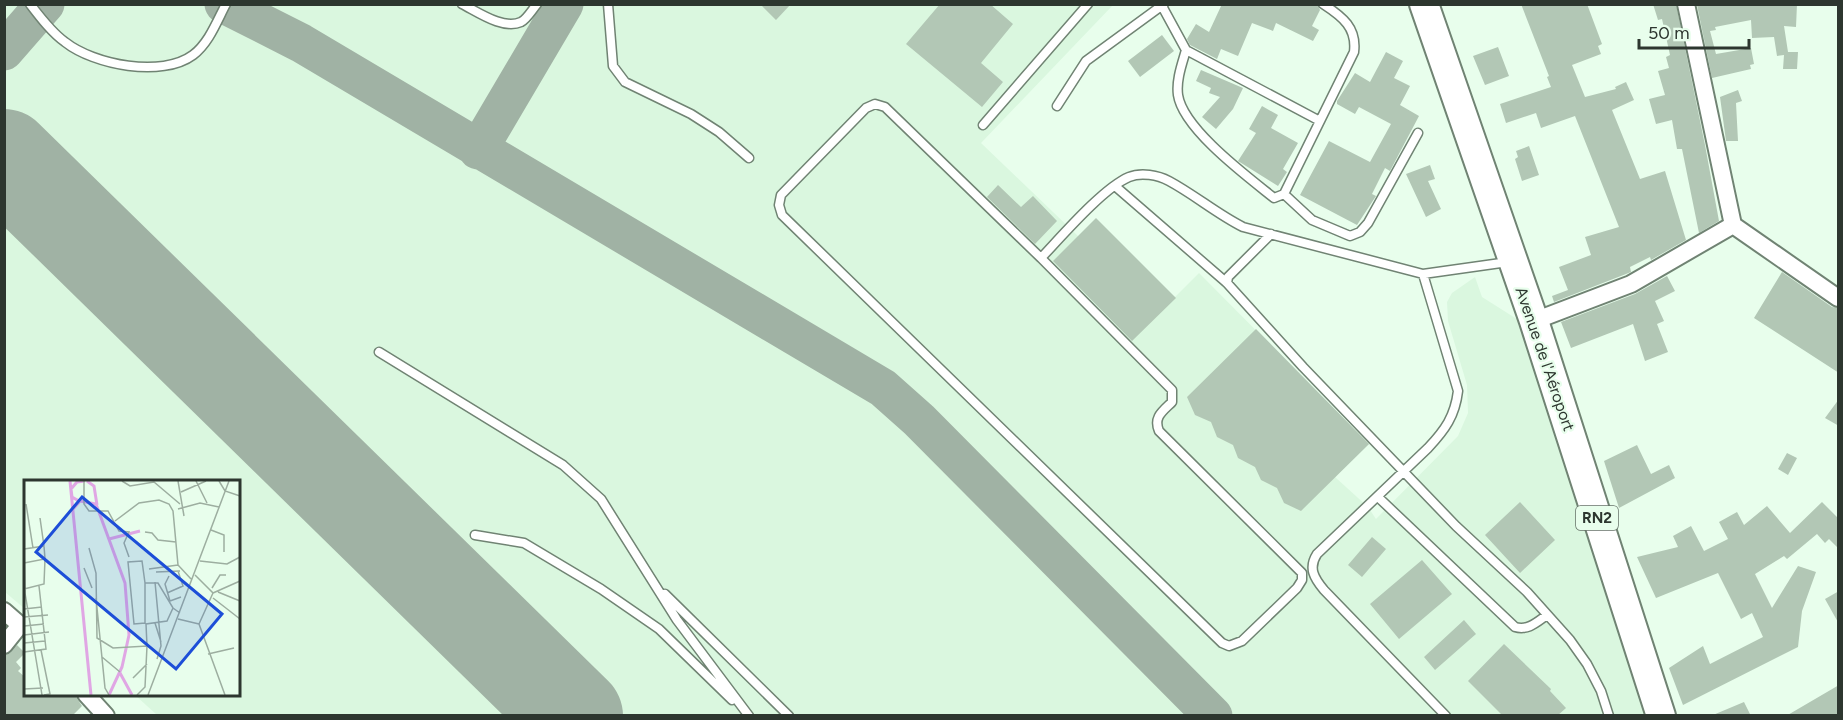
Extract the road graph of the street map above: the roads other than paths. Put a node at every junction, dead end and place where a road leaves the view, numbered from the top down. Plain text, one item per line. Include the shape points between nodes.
1 (30, 4) edge
2 (226, 4) edge
3 (462, 4) edge
4 (537, 4) edge
5 (609, 4) edge
6 (1088, 4) edge
7 (1323, 4) edge
8 (1424, 4) edge
9 (1686, 4) edge
10 (1163, 5) edge
11 (1186, 50) junction
12 (1057, 106) dead end
13 (1318, 120) junction
14 (983, 124) dead end
15 (1418, 133) dead end
16 (749, 158) dead end
17 (1115, 186) junction
18 (1284, 194) junction
19 (1733, 225) junction
20 (1271, 234) junction
21 (1041, 258) junction
22 (1511, 261) junction
23 (1423, 274) junction
24 (1227, 283) junction
25 (1839, 298) edge
26 (1533, 321) junction
27 (379, 352) dead end
28 (1404, 470) junction
29 (1379, 498) junction
30 (476, 535) dead end
31 (658, 587) junction
32 (4, 611) edge
33 (1547, 615) junction
34 (23, 627) edge
35 (4, 645) edge
36 (88, 696) edge
37 (106, 716) edge
38 (748, 716) edge
39 (789, 716) edge
40 (1446, 716) edge
41 (1609, 716) edge
42 (1661, 716) edge

1 - 2 lane via 75,49 144,69 176,63 193,55 205,43
3 - 4 lane via 510,24 522,22
5 - 16 lane via 613,66 625,82 691,114
6 - 14 lane
7 - 13 lane via 1349,26 1355,39 1354,52
8 - 22 highway, Avenue de l'Aéroport / RN2
9 - 19 street
10 - 11 lane
10 - 12 lane via 1086,61
11 - 13 lane
11 - 18 lane via 1178,82 1180,106 1205,139 1237,169 1274,198
13 - 18 lane
15 - 18 lane via 1360,232 1350,236 1312,220
17 - 20 lane via 1144,174 1168,180 1221,216
17 - 21 lane
17 - 24 lane
19 - 25 street
19 - 26 street via 1631,284
20 - 23 lane
20 - 24 lane via 1228,277
21 - 21 lane via 1172,390 1172,402 1158,416 1159,430 1302,573 1297,588 1237,644 1222,643 782,215 781,195 866,108 875,104 885,107
22 - 23 lane
22 - 26 highway, Avenue de l'Aéroport / RN2
23 - 28 lane via 1458,391 1456,409 1445,429
24 - 28 lane
26 - 42 highway, Avenue de l'Aéroport / RN2
27 - 31 lane via 563,465 601,498
28 - 29 lane
28 - 33 lane
29 - 33 lane via 1515,627 1529,627
29 - 40 lane via 1317,554 1312,571 1324,590
30 - 38 lane via 524,543 601,589 659,629
31 - 38 lane via 677,620
31 - 39 lane
32 - 34 street
33 - 41 lane via 1587,664
34 - 35 street
36 - 37 street

